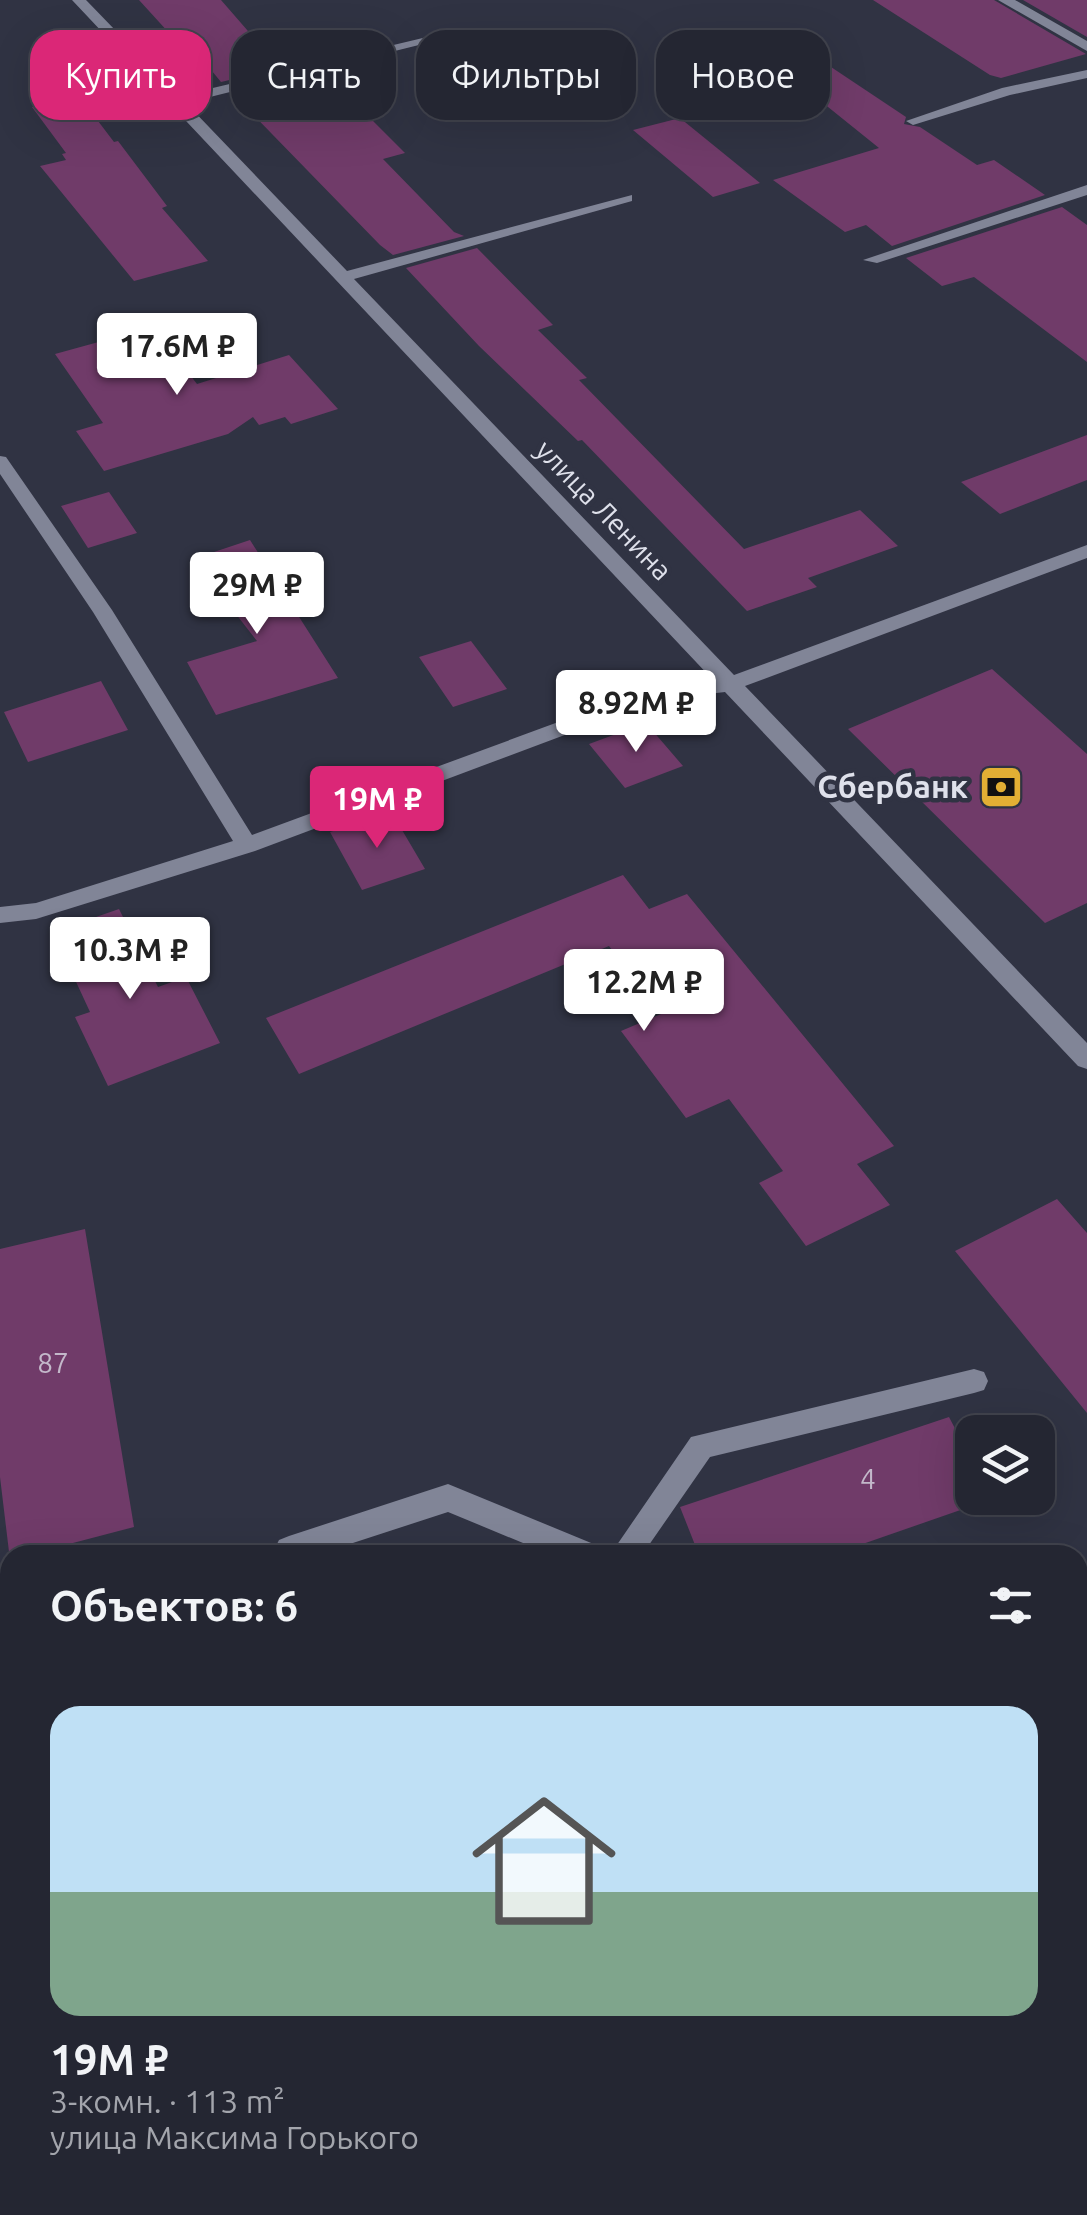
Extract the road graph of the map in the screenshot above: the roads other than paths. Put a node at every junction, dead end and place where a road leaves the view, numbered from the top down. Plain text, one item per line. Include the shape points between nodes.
1 (78, 0) edge
2 (1005, 0) edge
3 (106, 30) edge
4 (416, 42) edge
5 (1084, 43) edge
6 (1087, 74) edge
7 (211, 93) edge
8 (191, 120) edge
9 (913, 121) dead end
10 (1087, 190) edge
11 (627, 198) dead end
12 (870, 260) dead end
13 (344, 278) junction
14 (0, 461) edge
15 (1087, 551) edge
16 (731, 684) junction
17 (247, 845) junction
18 (0, 915) edge
19 (1087, 1059) edge
20 (974, 1381) dead end
21 (304, 1545) edge
22 (562, 1545) edge
23 (632, 1545) edge

1 - 3 street, улица Ленина
2 - 5 street
4 - 7 street
6 - 9 street
8 - 13 street, улица Ленина
10 - 12 street
11 - 13 street
13 - 16 street, улица Ленина
14 - 17 street via 102,610
15 - 16 street
16 - 17 street via 655,694
16 - 19 street, улица Ленина
17 - 18 street via 36,911
20 - 23 street via 702,1446
21 - 22 street via 448,1498

